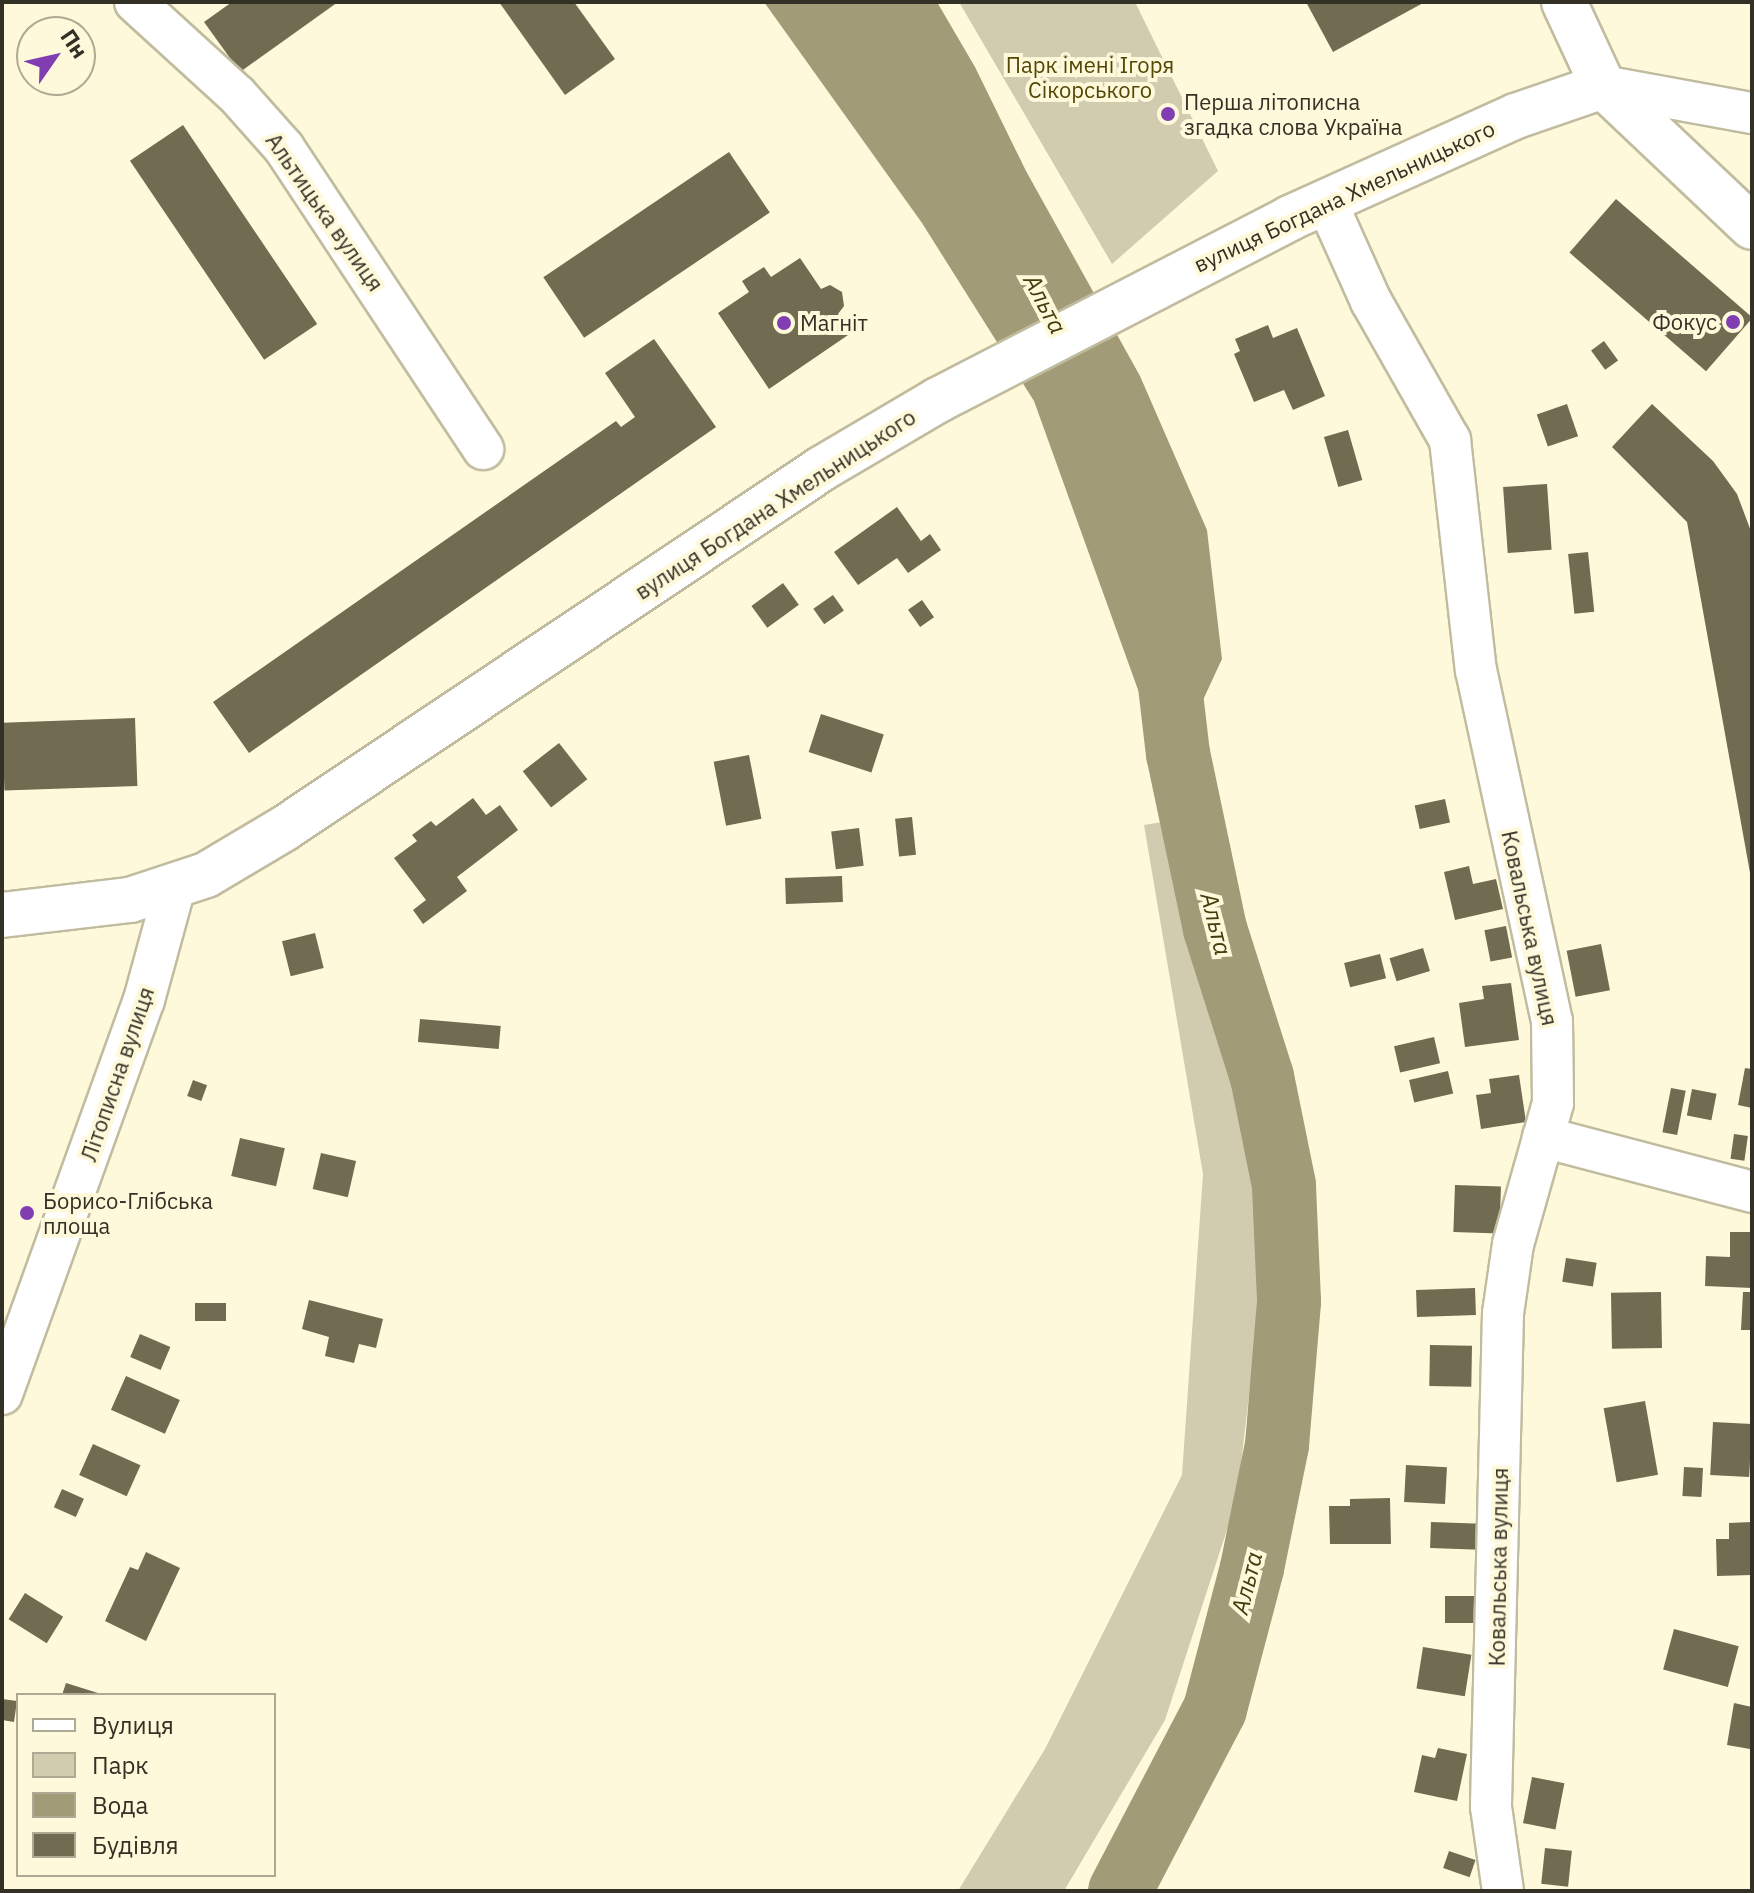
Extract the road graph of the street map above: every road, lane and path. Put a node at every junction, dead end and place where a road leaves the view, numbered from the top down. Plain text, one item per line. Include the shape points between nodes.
1 (135, 2) edge
2 (1564, 2) edge
3 (1603, 86) junction
4 (1752, 113) edge
5 (1326, 201) junction
6 (1752, 227) edge
7 (483, 449) dead end
8 (175, 887) junction
9 (2, 915) edge
10 (1543, 1137) junction
11 (1752, 1192) edge
12 (2, 1394) edge
13 (1500, 1883) edge

1 - 7 street, Альтицька вулиця via 237,95 284,148
2 - 3 main road
3 - 4 street, вулиця Богдана Хмельницького
3 - 5 main road, вулиця Богдана Хмельницького via 1516,116
3 - 6 main road
5 - 8 main road, вулиця Богдана Хмельницького via 1153,285 821,469 285,828
5 - 10 street, Ковальська вулиця via 1371,301 1443,421 1453,450 1476,670 1552,1021 1555,1082
8 - 9 main road, вулиця Богдана Хмельницького via 84,908
8 - 12 street, Літописна вулиця via 144,1000
10 - 11 street
10 - 13 street, Ковальська вулиця via 1513,1244 1503,1313 1491,1807

